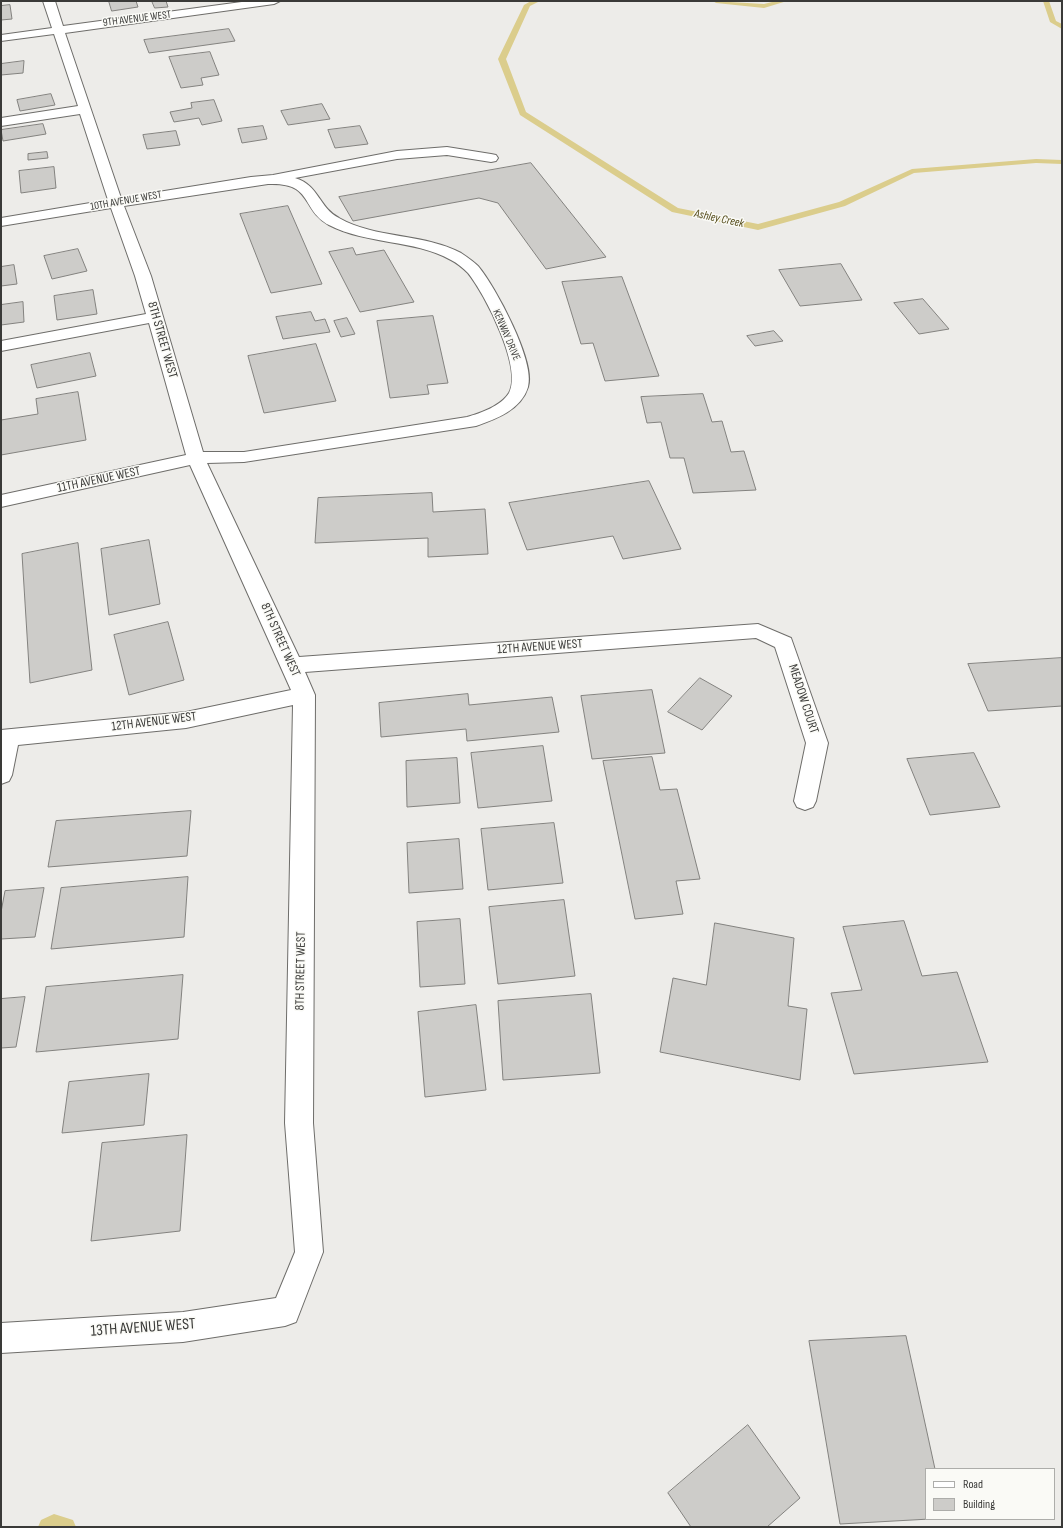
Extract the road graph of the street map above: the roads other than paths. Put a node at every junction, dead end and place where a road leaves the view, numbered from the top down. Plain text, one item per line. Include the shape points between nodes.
1 (49, 1) edge
2 (274, 1) edge
3 (58, 29) junction
4 (1, 38) edge
5 (85, 109) junction
6 (1, 122) edge
7 (491, 158) dead end
8 (270, 179) junction
9 (251, 181) joint
10 (116, 202) junction
11 (1, 222) edge
12 (155, 317) junction
13 (1, 346) edge
14 (196, 458) junction
15 (1, 501) edge
16 (784, 643) joint
17 (292, 665) junction
18 (304, 695) junction
19 (5, 738) edge
20 (1, 775) edge
21 (805, 801) dead end
22 (285, 1311) joint
23 (1, 1338) edge

1 - 3 street, 8TH STREET WEST
2 - 3 street, 9TH AVENUE WEST
3 - 4 street, 9TH AVENUE WEST
3 - 5 street, 8TH STREET WEST
5 - 6 street
5 - 10 street, 8TH STREET WEST
7 - 8 street via 447,151 397,155
8 - 9 street, KENWAY DRIVE
8 - 14 street, KENWAY DRIVE via 285,180 304,186 322,212 333,221 349,228 419,242 450,253 463,261 473,270 487,291 517,355 521,376 520,387 514,398 503,408 470,422 244,457
9 - 10 street, 10TH AVENUE WEST
10 - 11 street, 10TH AVENUE WEST
10 - 12 street, 8TH STREET WEST
12 - 13 street
12 - 14 street, 8TH STREET WEST
14 - 15 street, 11TH AVENUE WEST
14 - 17 street, 8TH STREET WEST
16 - 17 street, 12TH AVENUE WEST via 758,631
16 - 21 street, MEADOW COURT via 818,743
17 - 18 street, 8TH STREET WEST
18 - 19 street, 12TH AVENUE WEST via 186,720
18 - 22 street, 8TH STREET WEST via 299,1123 309,1252
19 - 20 street
22 - 23 street, 13TH AVENUE WEST via 183,1327

